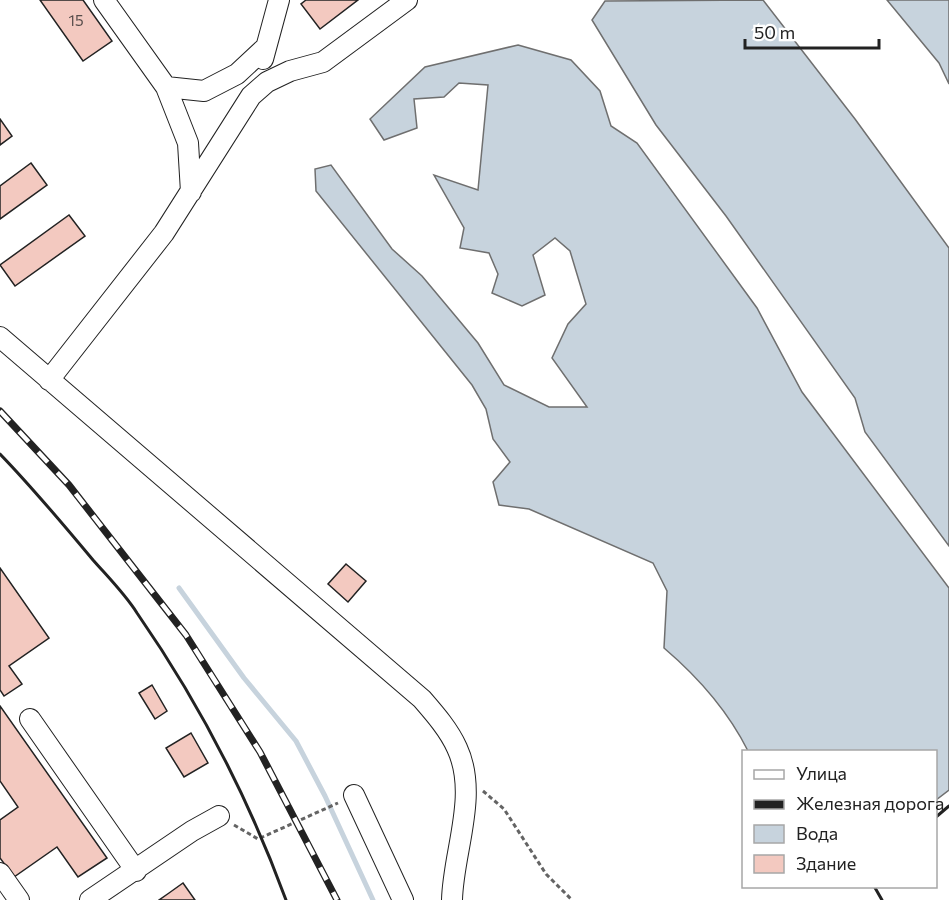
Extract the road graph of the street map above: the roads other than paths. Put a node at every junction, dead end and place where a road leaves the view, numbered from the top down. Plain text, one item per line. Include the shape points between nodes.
1 (104, 0) edge
2 (279, 0) edge
3 (407, 0) edge
4 (266, 47) junction
5 (166, 87) junction
6 (251, 96) junction
7 (191, 192) junction
8 (0, 337) edge
9 (49, 380) junction
10 (30, 719) dead end
11 (347, 799) road end
12 (219, 816) road end
13 (136, 871) junction
14 (0, 873) edge
15 (19, 900) edge
16 (90, 900) edge
17 (403, 900) edge
18 (452, 900) edge

1 - 5 street
2 - 4 street
3 - 6 street via 323,62 290,71 267,82
4 - 5 street via 237,74 204,91
4 - 6 street
5 - 7 street via 188,142
6 - 7 street
7 - 9 street
8 - 9 street
9 - 18 street via 422,699 446,728 458,749 465,776 464,820
10 - 13 street
11 - 17 street
12 - 13 street
13 - 16 street
14 - 15 street

